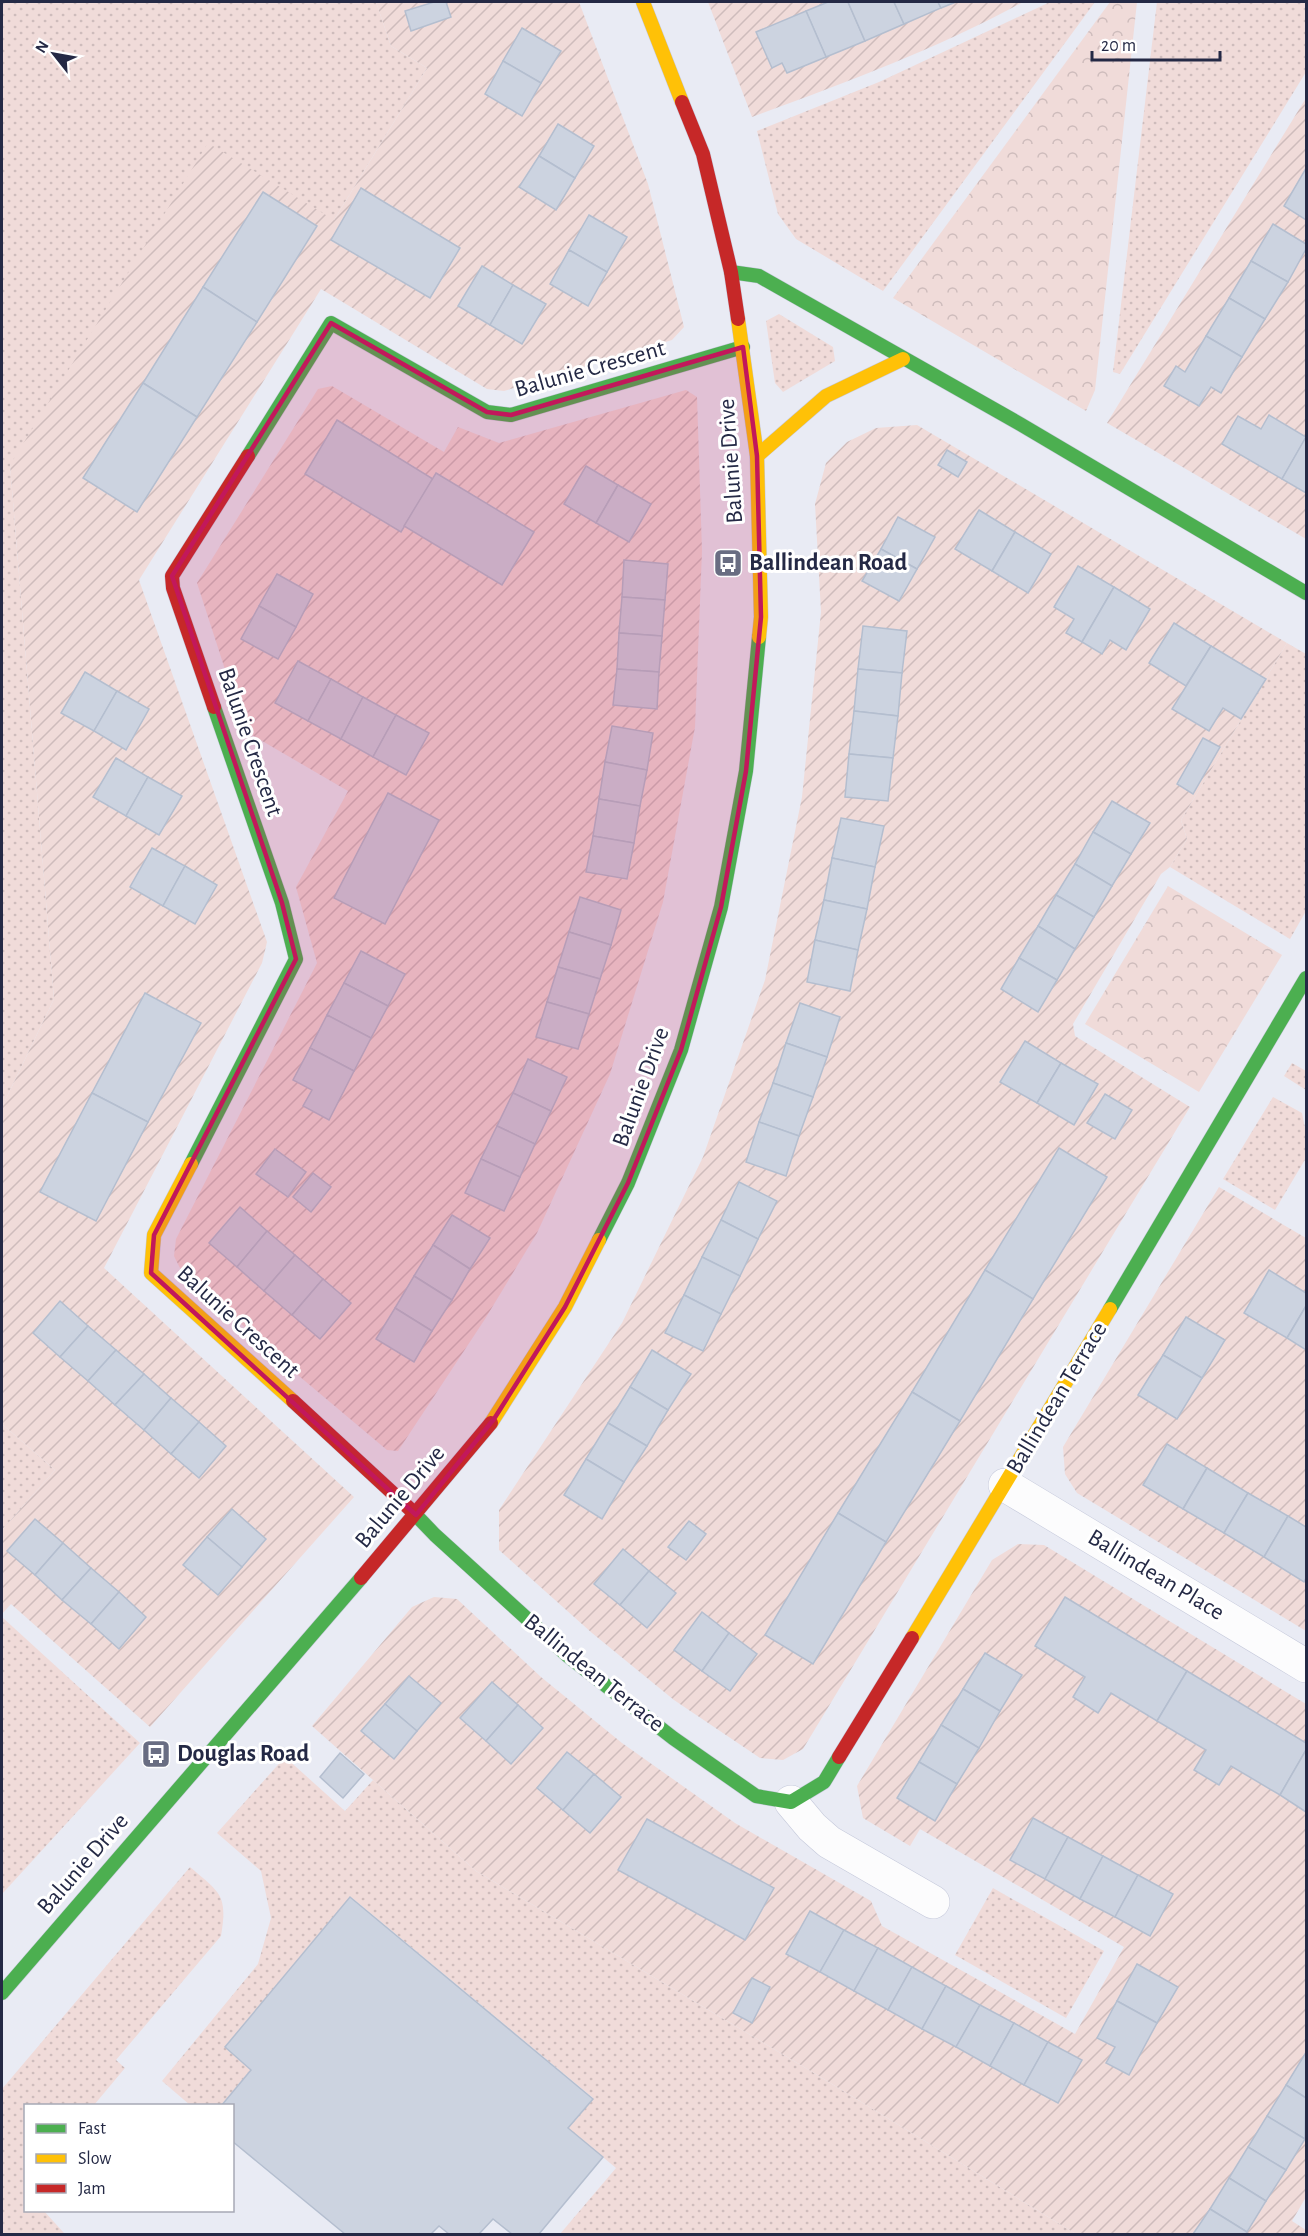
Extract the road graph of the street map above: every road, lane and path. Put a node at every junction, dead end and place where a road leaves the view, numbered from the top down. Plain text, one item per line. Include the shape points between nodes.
1 (643, 2) edge
2 (731, 272) junction
3 (743, 347) junction
4 (903, 359) junction
5 (757, 456) junction
6 (1306, 593) edge
7 (1306, 978) edge
8 (1005, 1485) junction
9 (416, 1515) junction
10 (1306, 1666) edge
11 (791, 1802) junction
12 (933, 1902) dead end
13 (2, 1993) edge

1 - 2 street, Balunie Drive via 703,154
2 - 3 street, Balunie Drive
2 - 4 street via 759,276
3 - 5 street, Balunie Drive
3 - 9 street, Balunie Crescent via 511,415 487,412 331,323 172,576 282,903 296,959 154,1236 151,1273
4 - 5 street via 826,396
4 - 6 street
5 - 9 street, Balunie Drive via 761,617 746,771 721,907 681,1050 628,1183 565,1307 494,1419
7 - 8 street, Ballindean Terrace
8 - 10 street, Ballindean Place
8 - 11 street, Ballindean Terrace via 824,1782
9 - 11 street, Ballindean Terrace via 568,1656 664,1731 756,1796
9 - 13 street, Balunie Drive
11 - 12 street via 829,1842

